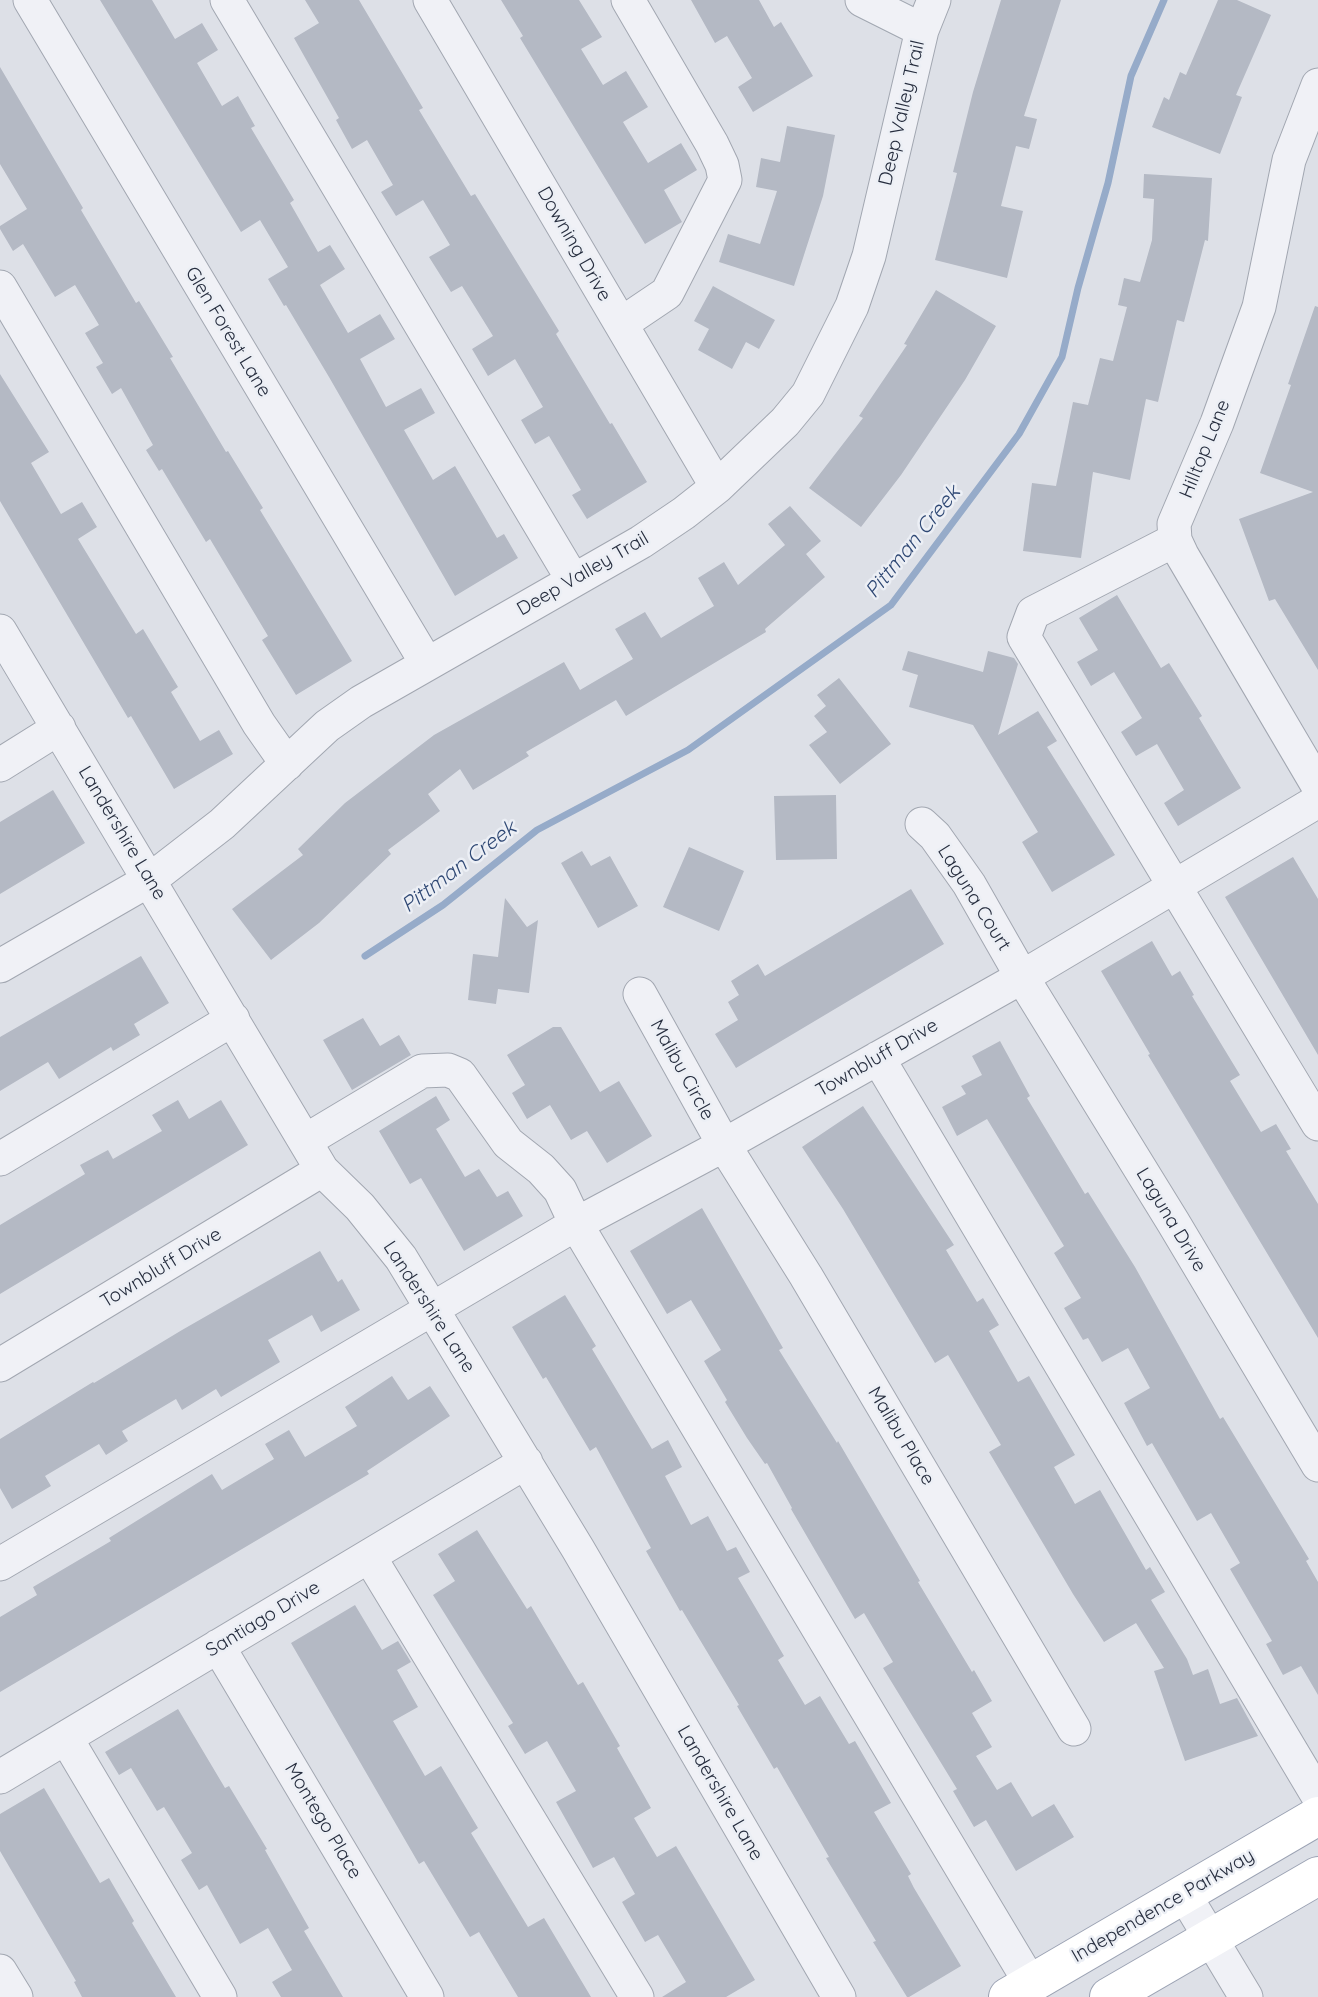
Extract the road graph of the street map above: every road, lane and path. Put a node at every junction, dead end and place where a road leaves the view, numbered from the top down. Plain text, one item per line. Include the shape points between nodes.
1 (30, 0) edge
2 (228, 0) edge
3 (430, 0) edge
4 (628, 0) edge
5 (862, 0) edge
6 (928, 15) edge
7 (1318, 85) edge
8 (0, 287) edge
9 (621, 324) junction
10 (717, 488) junction
11 (1175, 540) junction
12 (573, 580) junction
13 (0, 631) edge
14 (427, 664) junction
15 (59, 728) junction
16 (286, 764) junction
17 (0, 765) edge
18 (1318, 786) edge
19 (1318, 801) edge
20 (922, 824) dead end
21 (150, 879) junction
22 (1175, 885) junction
23 (0, 966) edge
24 (1021, 976) junction
25 (640, 994) dead end
26 (233, 1019) junction
27 (878, 1058) junction
28 (1318, 1125) edge
29 (305, 1141) junction
30 (724, 1145) junction
31 (0, 1159) edge
32 (323, 1170) junction
33 (576, 1224) junction
34 (432, 1308) junction
35 (0, 1365) edge
36 (526, 1462) junction
37 (1318, 1465) edge
38 (369, 1556) junction
39 (0, 1564) edge
40 (218, 1646) junction
41 (1074, 1729) dead end
42 (66, 1738) junction
43 (0, 1777) edge
44 (1318, 1796) edge
45 (1318, 1816) edge
46 (1318, 1876) edge
47 (1184, 1894) junction
48 (1210, 1938) junction
49 (0, 1971) edge
50 (1020, 1990) edge
51 (16, 1997) edge
52 (220, 1997) edge
53 (427, 1997) edge
54 (637, 1997) edge
55 (839, 1997) edge
56 (1109, 1997) edge
57 (1245, 1997) edge

1 - 14 street, Glen Forest Lane
2 - 12 street
3 - 9 street, Downing Drive
4 - 9 street via 712,144 725,180 667,293
5 - 6 street
6 - 10 street, Deep Valley Trail via 869,256 852,306 808,394
7 - 11 street, Hilltop Lane via 1289,160 1259,307 1217,424 1174,524
8 - 16 street
9 - 10 street, Downing Drive
10 - 12 street, Deep Valley Trail via 641,542
11 - 18 street
11 - 22 street via 1033,613 1024,636
12 - 14 street, Deep Valley Trail
13 - 15 street, Landershire Lane
14 - 16 street, Deep Valley Trail via 349,710
15 - 17 street
15 - 21 street, Landershire Lane
16 - 21 street, Deep Valley Trail via 222,824
19 - 22 street, Townbluff Drive
20 - 24 street, Laguna Court via 969,884
21 - 23 street, Deep Valley Trail
21 - 26 street, Landershire Lane
22 - 24 street, Townbluff Drive
22 - 28 street
24 - 27 street, Townbluff Drive
24 - 37 street, Laguna Drive
25 - 30 street, Malibu Circle
26 - 29 street, Landershire Lane
26 - 31 street
27 - 30 street, Townbluff Drive
27 - 44 street
29 - 32 street, Landershire Lane
29 - 33 street via 422,1071 448,1070 460,1075 508,1143 560,1190
30 - 33 street, Townbluff Drive
30 - 41 street, Malibu Place
32 - 34 street, Landershire Lane via 401,1258
32 - 35 street, Townbluff Drive
33 - 34 street, Townbluff Drive
33 - 50 street
34 - 36 street, Landershire Lane
34 - 39 street, Townbluff Drive
36 - 38 street, Santiago Drive
36 - 55 street, Landershire Lane
38 - 40 street, Santiago Drive
38 - 54 street
40 - 42 street, Santiago Drive
40 - 53 street, Montego Place
42 - 43 street, Santiago Drive
42 - 52 street
45 - 47 main road, Independence Parkway
46 - 48 main road
47 - 48 street
47 - 50 main road, Independence Parkway
48 - 56 main road
48 - 57 street
49 - 51 street

